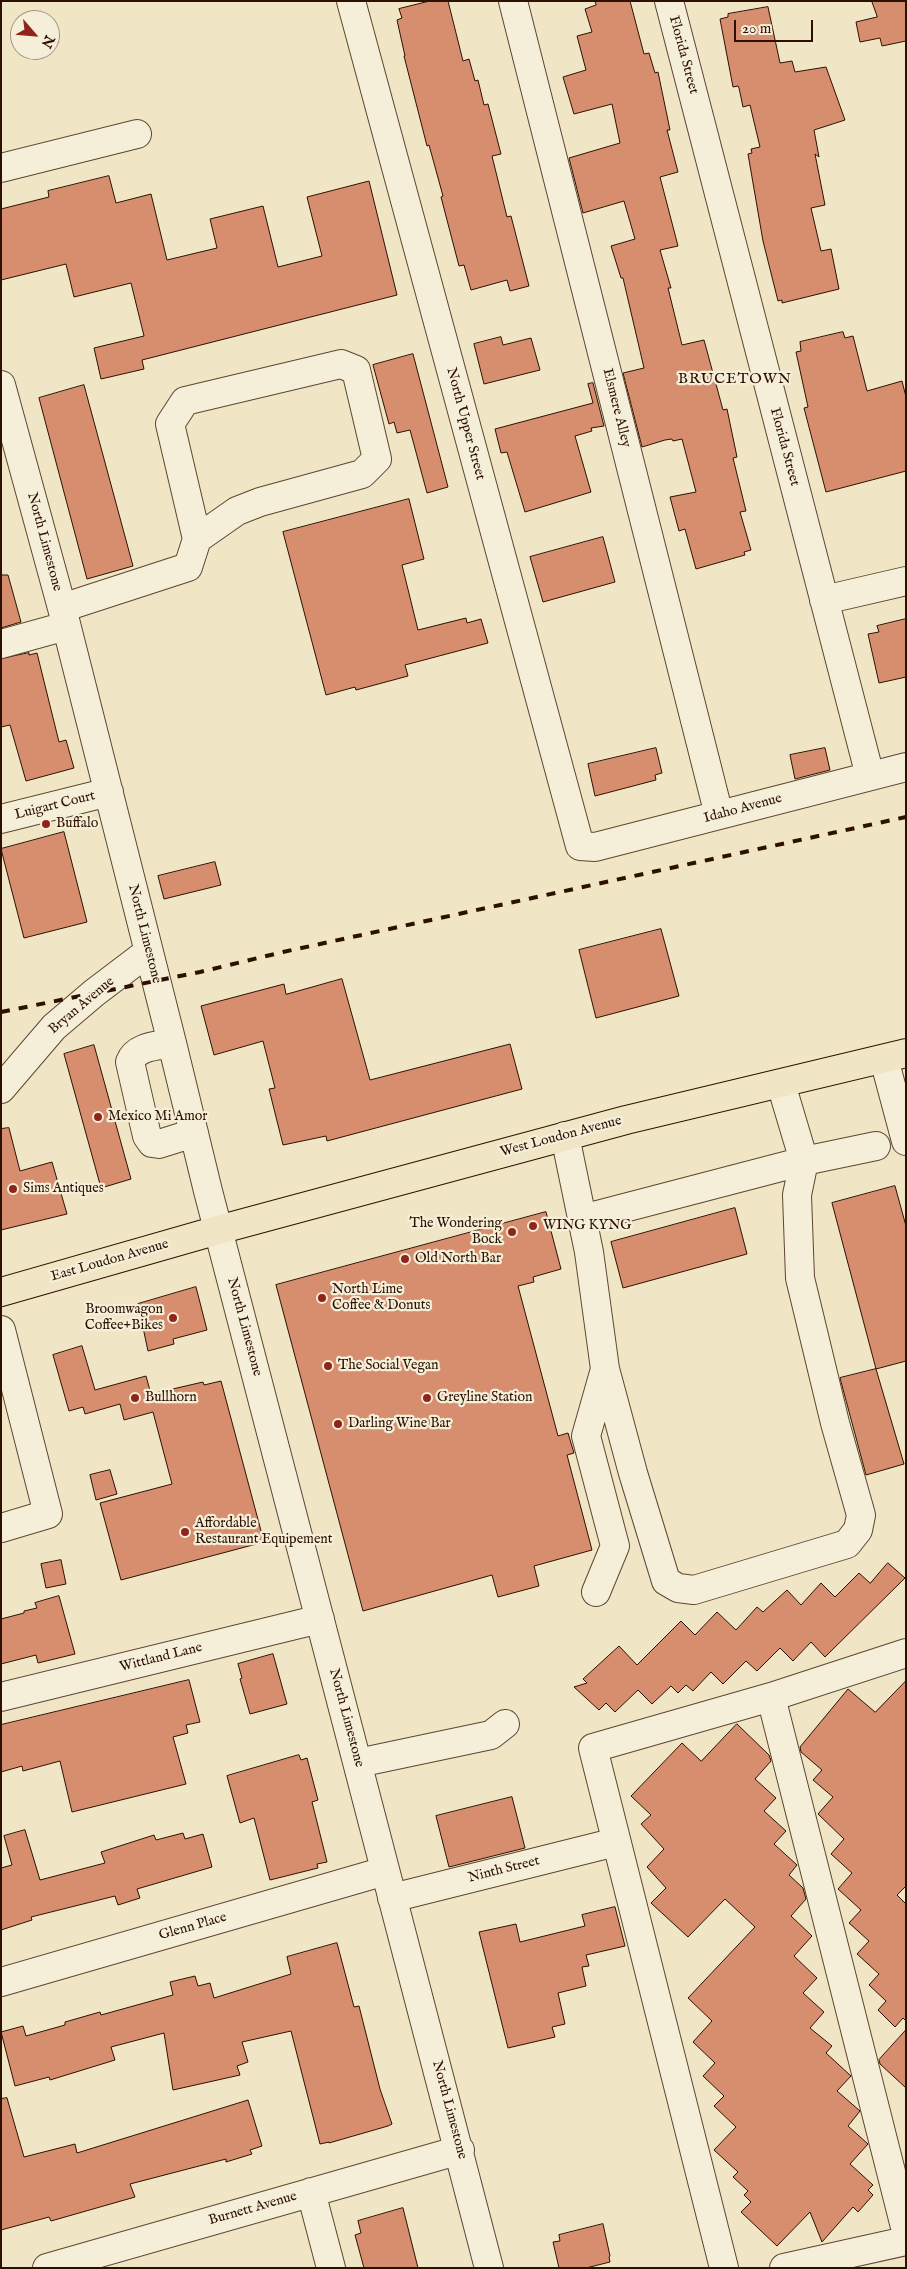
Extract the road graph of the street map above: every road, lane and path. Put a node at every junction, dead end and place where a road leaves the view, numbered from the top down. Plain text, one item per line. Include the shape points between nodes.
1 (351, 1) edge
2 (513, 1) edge
3 (669, 1) edge
4 (138, 134) dead end
5 (1, 168) edge
6 (1, 385) edge
7 (197, 539) junction
8 (906, 581) edge
9 (824, 600) junction
10 (64, 617) junction
11 (1, 644) edge
12 (906, 767) edge
13 (870, 776) junction
14 (109, 792) junction
15 (719, 815) junction
16 (1, 819) edge
17 (580, 846) joint
18 (148, 952) junction
19 (172, 1042) junction
20 (895, 1056) edge
21 (781, 1084) junction
22 (1, 1089) edge
23 (194, 1133) junction
24 (565, 1136) junction
25 (906, 1141) edge
26 (876, 1146) dead end
27 (804, 1161) junction
28 (582, 1219) junction
29 (218, 1230) junction
30 (1, 1292) edge
31 (1, 1330) edge
32 (605, 1369) junction
33 (1, 1528) edge
34 (596, 1592) dead end
35 (320, 1618) junction
36 (906, 1653) edge
37 (1, 1697) edge
38 (771, 1697) junction
39 (505, 1724) dead end
40 (358, 1763) junction
41 (616, 1842) junction
42 (385, 1871) junction
43 (392, 1898) junction
44 (1, 1982) edge
45 (460, 2150) junction
46 (311, 2192) junction
47 (906, 2230) edge
48 (906, 2241) edge
49 (816, 2264) edge
50 (47, 2268) edge
51 (330, 2268) edge
52 (489, 2268) edge
53 (724, 2268) edge
54 (784, 2268) edge

1 - 17 street, North Upper Street
2 - 15 street, Elsmere Alley
3 - 9 street, Florida Street
4 - 5 street
6 - 10 street, North Limestone
7 - 7 street via 237,511 362,474 377,459 356,370 341,364 185,402 170,424
7 - 10 street via 188,567
8 - 9 street
9 - 13 street, Florida Street
10 - 11 street
10 - 14 street, North Limestone
12 - 13 street, Idaho Avenue
13 - 15 street, Idaho Avenue
14 - 16 street, Luigart Court
14 - 18 street, North Limestone
15 - 17 street, Idaho Avenue via 595,847
18 - 19 street, North Limestone
18 - 22 street, Bryan Avenue via 54,1028
19 - 23 street, North Limestone
19 - 23 street via 139,1050 130,1062 145,1127 152,1143 159,1144
20 - 21 main road, West Loudon Avenue
20 - 25 street
21 - 24 main road, West Loudon Avenue
21 - 27 street
23 - 29 street, North Limestone
24 - 28 street
24 - 29 main road, West Loudon Avenue
26 - 27 street
27 - 28 street
27 - 32 street via 798,1196 800,1278 861,1515 858,1530 848,1544 694,1590 678,1588 666,1581
28 - 32 street
29 - 30 main road, East Loudon Avenue
29 - 35 street, North Limestone
31 - 33 street via 48,1514
32 - 34 street via 586,1436 614,1546
35 - 37 street, Wittland Lane
35 - 40 street, North Limestone
36 - 38 street
38 - 41 street via 593,1748
38 - 47 street
39 - 40 street via 490,1735
40 - 42 street, North Limestone
41 - 43 street, Ninth Street
41 - 53 street
42 - 43 street, North Limestone
42 - 44 street, Glenn Place
43 - 45 street, North Limestone
45 - 46 street, Burnett Avenue
45 - 52 street, North Limestone
46 - 50 street, Burnett Avenue
46 - 51 street
48 - 49 street
49 - 54 street

